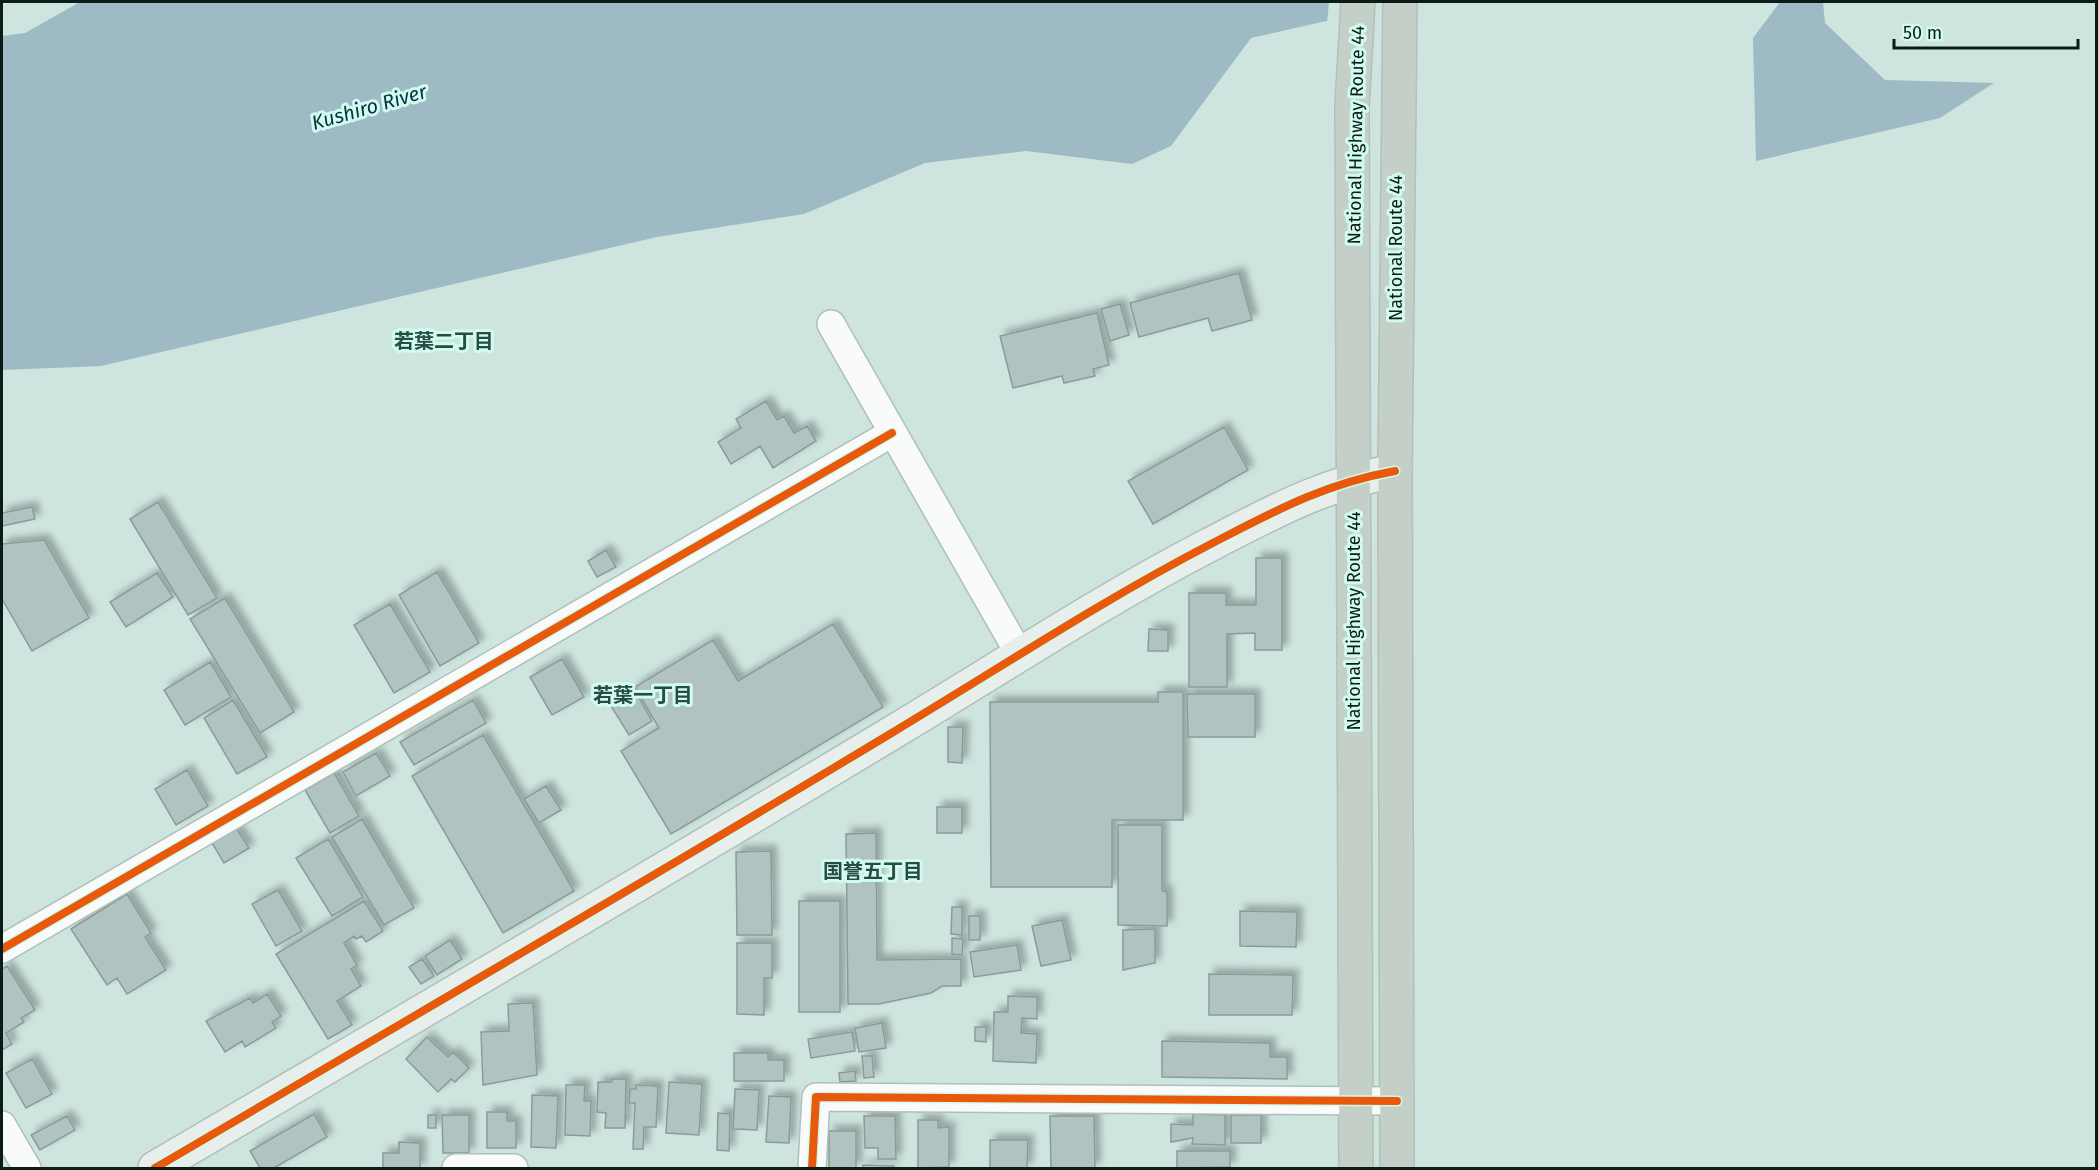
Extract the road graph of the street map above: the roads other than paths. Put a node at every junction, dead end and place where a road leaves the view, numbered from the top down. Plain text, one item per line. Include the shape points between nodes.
1 (1358, 2) edge
2 (1399, 13) edge
3 (831, 324) dead end
4 (892, 433) junction
5 (1395, 471) junction
6 (1354, 479) junction
7 (1020, 655) junction
8 (2, 949) edge
9 (1356, 1100) junction
10 (1397, 1101) junction
11 (2, 1125) edge
12 (27, 1168) edge
13 (155, 1168) edge
14 (456, 1168) edge
15 (514, 1168) edge
16 (812, 1168) edge
17 (1356, 1168) edge
18 (1398, 1168) edge

1 - 6 highway, National Highway Route 44 via 1353,106
2 - 5 highway, National Route 44
3 - 4 street
4 - 7 street
4 - 8 street
5 - 6 street
5 - 10 highway
6 - 7 street via 1285,506 1137,582
6 - 9 highway, National Highway Route 44
7 - 13 street
9 - 10 street
9 - 16 street via 816,1097
9 - 17 highway, National Highway Route 44
10 - 18 highway
11 - 12 street
14 - 15 street

